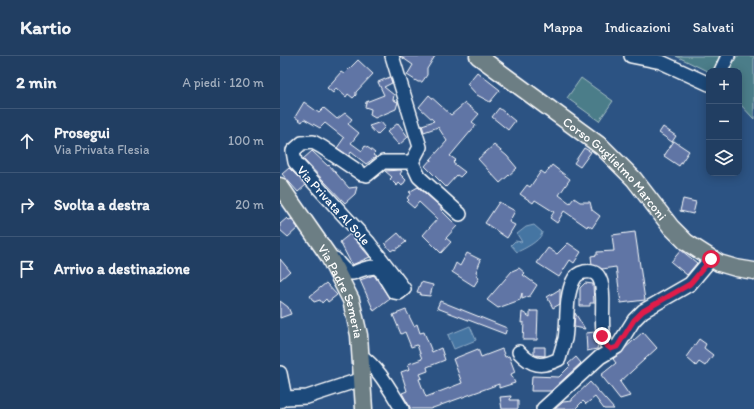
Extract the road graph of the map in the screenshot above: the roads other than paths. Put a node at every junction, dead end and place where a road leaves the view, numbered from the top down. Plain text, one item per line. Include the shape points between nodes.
1 (392, 56) edge
2 (478, 56) edge
3 (631, 56) edge
4 (728, 56) edge
5 (722, 68) edge
6 (706, 83) edge
7 (412, 162) junction
8 (280, 186) edge
9 (460, 214) dead end
10 (328, 255) junction
11 (711, 259) junction
12 (754, 271) edge
13 (611, 349) junction
14 (518, 352) dead end
15 (360, 354) junction
16 (280, 373) edge
17 (362, 380) junction
18 (282, 400) edge
19 (364, 409) edge
20 (402, 409) edge
21 (543, 409) edge

1 - 7 street via 420,147
2 - 11 main road, Corso Guglielmo Marconi via 602,146 634,179 677,234
3 - 6 street via 661,62
4 - 5 street
7 - 9 street via 419,177
7 - 10 street, Via Privata Al Sole via 383,162 367,175 313,142 302,143 293,151 295,162 369,243 404,289 399,293 394,292 376,266 351,273 345,271 335,258
8 - 10 main road, Via Padre Semeria
10 - 15 main road, Via Padre Semeria via 351,300 359,335
11 - 12 main road, Corso Guglielmo Marconi
11 - 13 street via 690,284 643,311 634,320 617,347
13 - 14 street via 602,336 602,284 597,276 588,272 578,274 572,282 559,359 545,366 527,361
13 - 21 street
15 - 17 main road, Via Padre Semeria
15 - 20 street via 382,376
16 - 18 street
17 - 18 street via 307,397
17 - 19 main road, Via Padre Semeria

